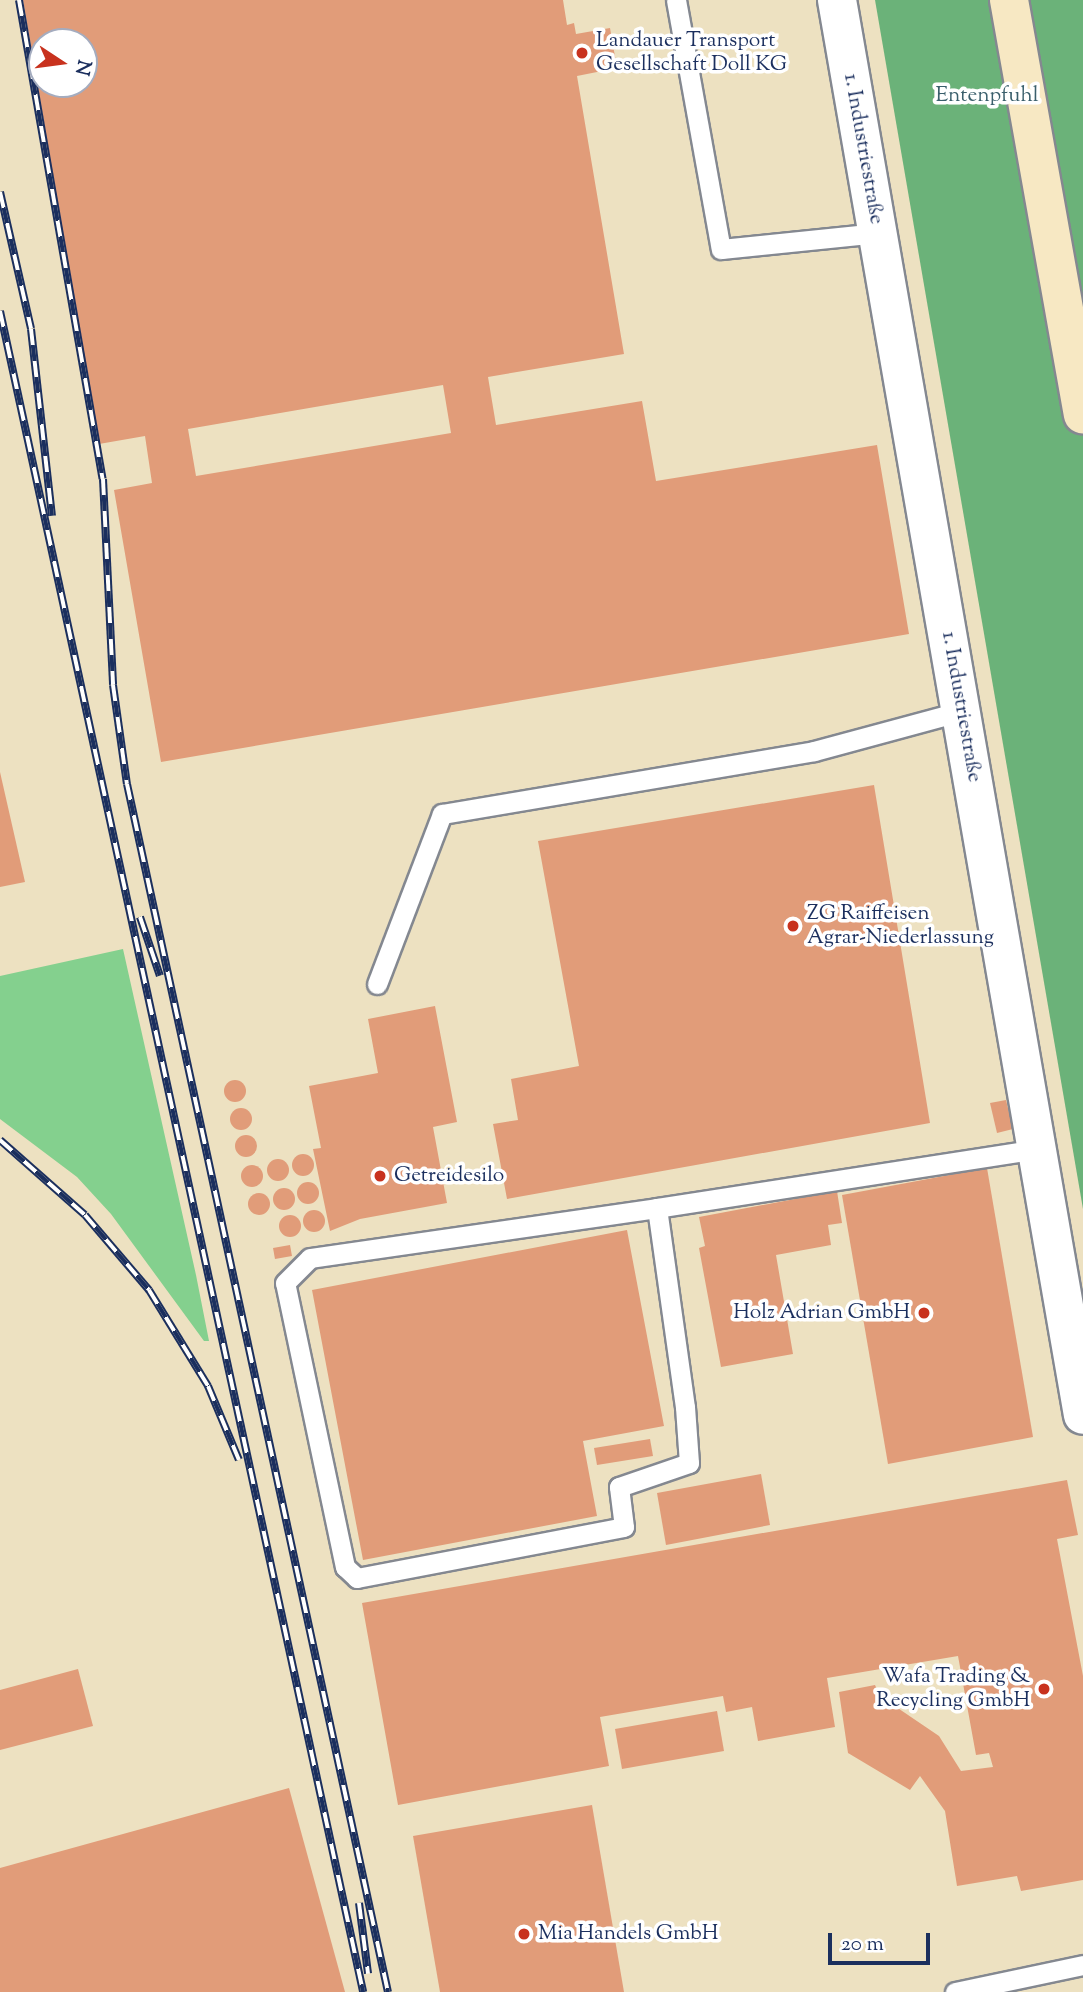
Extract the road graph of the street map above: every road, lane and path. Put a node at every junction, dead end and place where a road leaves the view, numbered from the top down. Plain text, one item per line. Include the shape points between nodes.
1 (676, 0) edge
2 (837, 0) edge
3 (1009, 0) edge
4 (878, 233) junction
5 (1083, 414) edge
6 (962, 711) junction
7 (377, 984) dead end
8 (1040, 1149) junction
9 (657, 1208) junction
10 (1083, 1415) edge
11 (1083, 1965) edge
12 (955, 1992) edge

1 - 4 lane via 721,248
2 - 4 street, 1. Industriestraße
3 - 5 main road
4 - 6 street, 1. Industriestraße
6 - 7 lane via 814,751 442,814
6 - 8 street, 1. Industriestraße
8 - 9 lane
8 - 10 street, 1. Industriestraße
9 - 9 lane via 689,1463 620,1487 624,1527 357,1578 345,1567 285,1283 310,1258
11 - 12 lane

